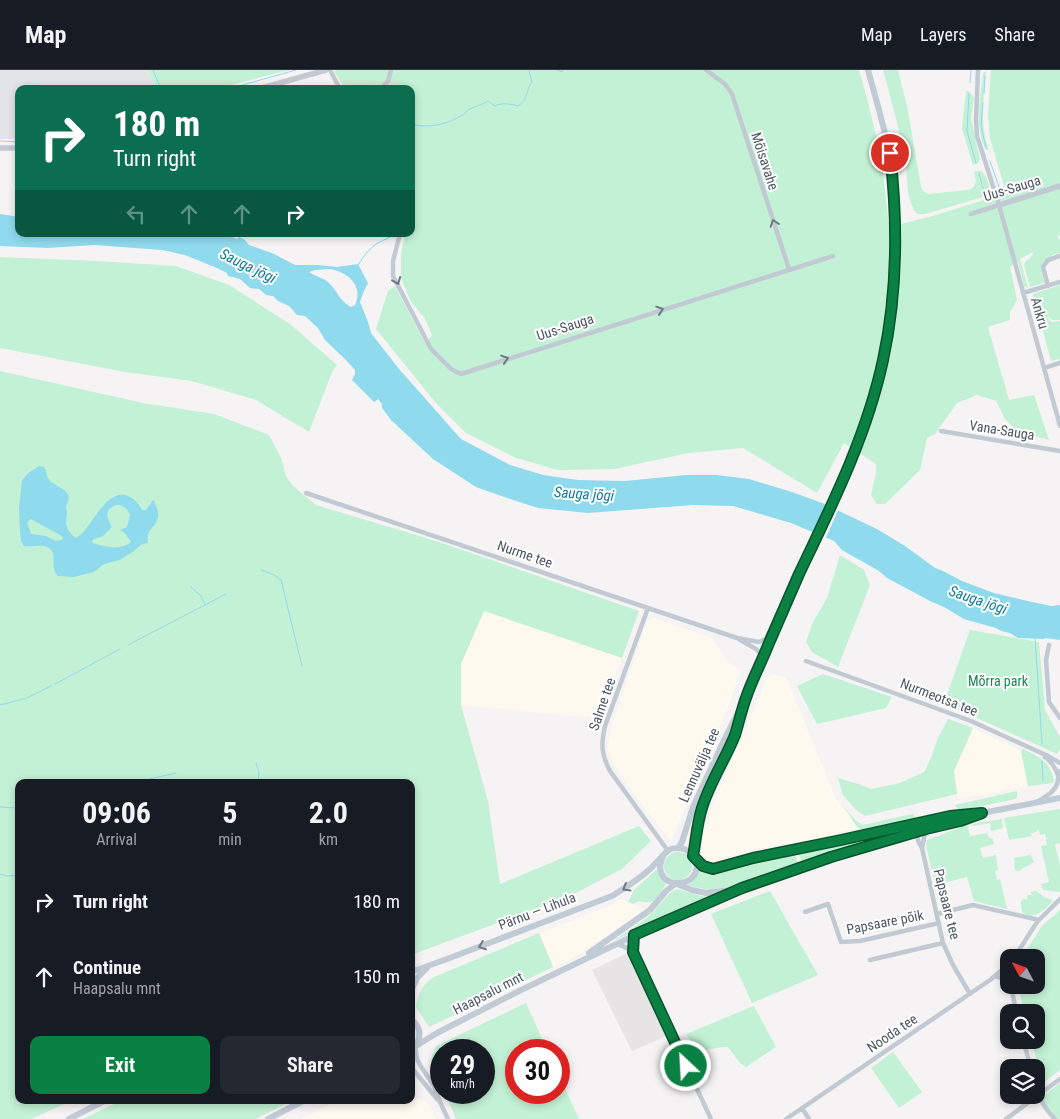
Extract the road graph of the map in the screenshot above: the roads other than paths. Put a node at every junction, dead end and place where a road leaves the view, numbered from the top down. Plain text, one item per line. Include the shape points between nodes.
1 (328, 70) edge
2 (391, 70) edge
3 (706, 70) edge
4 (868, 70) edge
5 (978, 70) edge
6 (273, 85) edge
7 (337, 85) edge
8 (385, 85) edge
9 (0, 148) edge
10 (15, 148) edge
11 (1060, 186) edge
12 (999, 206) junction
13 (971, 214) dead end
14 (399, 237) edge
15 (833, 256) dead end
16 (1060, 256) edge
17 (789, 269) junction
18 (1060, 282) edge
19 (1048, 286) junction
20 (1023, 293) junction
21 (1060, 363) edge
22 (1044, 368) junction
23 (1060, 426) edge
24 (941, 431) dead end
25 (1060, 450) edge
26 (306, 493) dead end
27 (799, 575) junction
28 (648, 608) junction
29 (737, 638) junction
30 (759, 642) junction
31 (1050, 645) dead end
32 (765, 653) junction
33 (806, 661) dead end
34 (747, 695) junction
35 (1060, 718) edge
36 (1040, 753) junction
37 (1060, 763) edge
38 (1059, 775) edge
39 (1057, 783) junction
40 (1060, 791) edge
41 (1060, 798) edge
42 (1036, 802) junction
43 (982, 813) junction
44 (929, 821) junction
45 (926, 829) junction
46 (917, 832) junction
47 (678, 848) junction
48 (922, 848) junction
49 (668, 851) junction
50 (663, 856) junction
51 (694, 857) junction
52 (676, 884) junction
53 (742, 888) junction
54 (1060, 899) edge
55 (805, 912) dead end
56 (937, 914) junction
57 (1039, 920) junction
58 (939, 923) junction
59 (634, 935) junction
60 (944, 943) junction
61 (616, 944) junction
62 (1020, 949) edge
63 (633, 952) junction
64 (870, 960) dead end
65 (434, 964) junction
66 (574, 964) junction
67 (415, 971) edge
68 (1000, 972) edge
69 (995, 976) junction
70 (1000, 978) edge
71 (415, 982) edge
72 (970, 994) junction
73 (415, 1022) edge
74 (415, 1044) edge
75 (415, 1046) edge
76 (415, 1053) edge
77 (415, 1072) edge
78 (1060, 1079) edge
79 (430, 1080) edge
80 (430, 1090) edge
81 (1045, 1090) edge
82 (98, 1104) edge
83 (297, 1104) edge
84 (441, 1104) edge
85 (1026, 1104) edge
86 (1043, 1104) edge
87 (802, 1108) junction
88 (68, 1119) edge
89 (268, 1119) edge
90 (448, 1119) edge
91 (711, 1119) edge
92 (786, 1119) edge
93 (809, 1119) edge
94 (1006, 1119) edge
95 (1055, 1119) edge

1 - 6 street
1 - 7 street
2 - 8 street
17 -> 3 street, Mõisavahe via 732,94 725,84
4 - 27 main road, Lennuvälja tee via 890,153 894,188 894,294 884,359 860,440
5 - 12 street, Ankru via 977,136
9 - 10 street
11 - 12 street, Uus-Sauga
12 - 13 street, Uus-Sauga
12 - 20 street, Ankru
14 -> 17 street, Uus-Sauga via 393,276 431,350 461,374
15 - 17 street, Uus-Sauga
16 - 19 street via 1048,260 1043,267
18 - 19 street
19 - 20 street
20 - 22 street, Ankru
21 - 22 street
22 - 23 street, Ankru
24 - 25 street, Vana-Sauga
26 - 28 street, Nurme tee
27 - 30 street via 766,639
27 - 32 main road, Lennuvälja tee
28 - 29 street, Nurme tee
28 - 49 street, Salme tee via 605,726 602,750 610,771
29 - 30 street, Nurme tee
29 - 32 street, Nurme tee
30 - 32 street
31 - 35 street via 1046,660 1049,702
32 - 34 main road, Lennuvälja tee
33 - 36 street, Nurmeotsa tee via 971,721
34 - 47 main road, Lennuvälja tee via 694,806
34 - 51 main road, Lennuvälja tee via 734,735 703,807
36 - 37 street, Nurmeotsa tee
36 - 38 street via 1051,761
38 - 39 street
39 - 40 street
39 - 42 street via 1052,791
41 - 42 main road
42 - 43 main road
43 - 44 main road
43 - 45 main road
44 - 46 street
44 - 51 main road via 718,868 706,868
45 - 46 main road
45 - 48 street
46 - 48 street, Papsaare tee
46 - 53 main road
47 - 49 main road
47 - 51 main road via 687,850
48 - 56 street, Papsaare tee
49 - 50 main road
50 - 52 main road via 661,872
50 -> 65 main road, Pärnu — Lihula via 633,883 612,896
51 - 52 main road via 696,867 693,876
52 - 53 main road via 706,893
52 - 66 main road via 645,914
53 - 59 main road
54 - 57 street
55 - 58 street, Papsaare põik via 828,904 841,942 860,941
56 - 57 street via 973,904
56 - 58 street, Papsaare tee
57 - 62 street
58 - 60 street, Papsaare tee
59 - 61 main road
59 - 63 street
60 - 64 street
60 - 72 street, Papsaare tee
61 - 63 street
61 - 66 main road
63 - 91 street
65 - 67 main road, Pärnu — Lihula
65 - 71 main road
66 - 75 main road, Haapsalu mnt
68 - 69 street, Nooda tee
69 - 70 street
69 - 72 street, Nooda tee
72 - 87 street, Nooda tee
73 - 74 main road via 419,1038
76 - 79 street
77 - 80 street
78 - 81 street
82 - 88 main road
83 - 89 main road
84 - 90 street
85 - 94 street
86 - 95 street
87 - 92 street, Nooda tee
87 - 93 street

